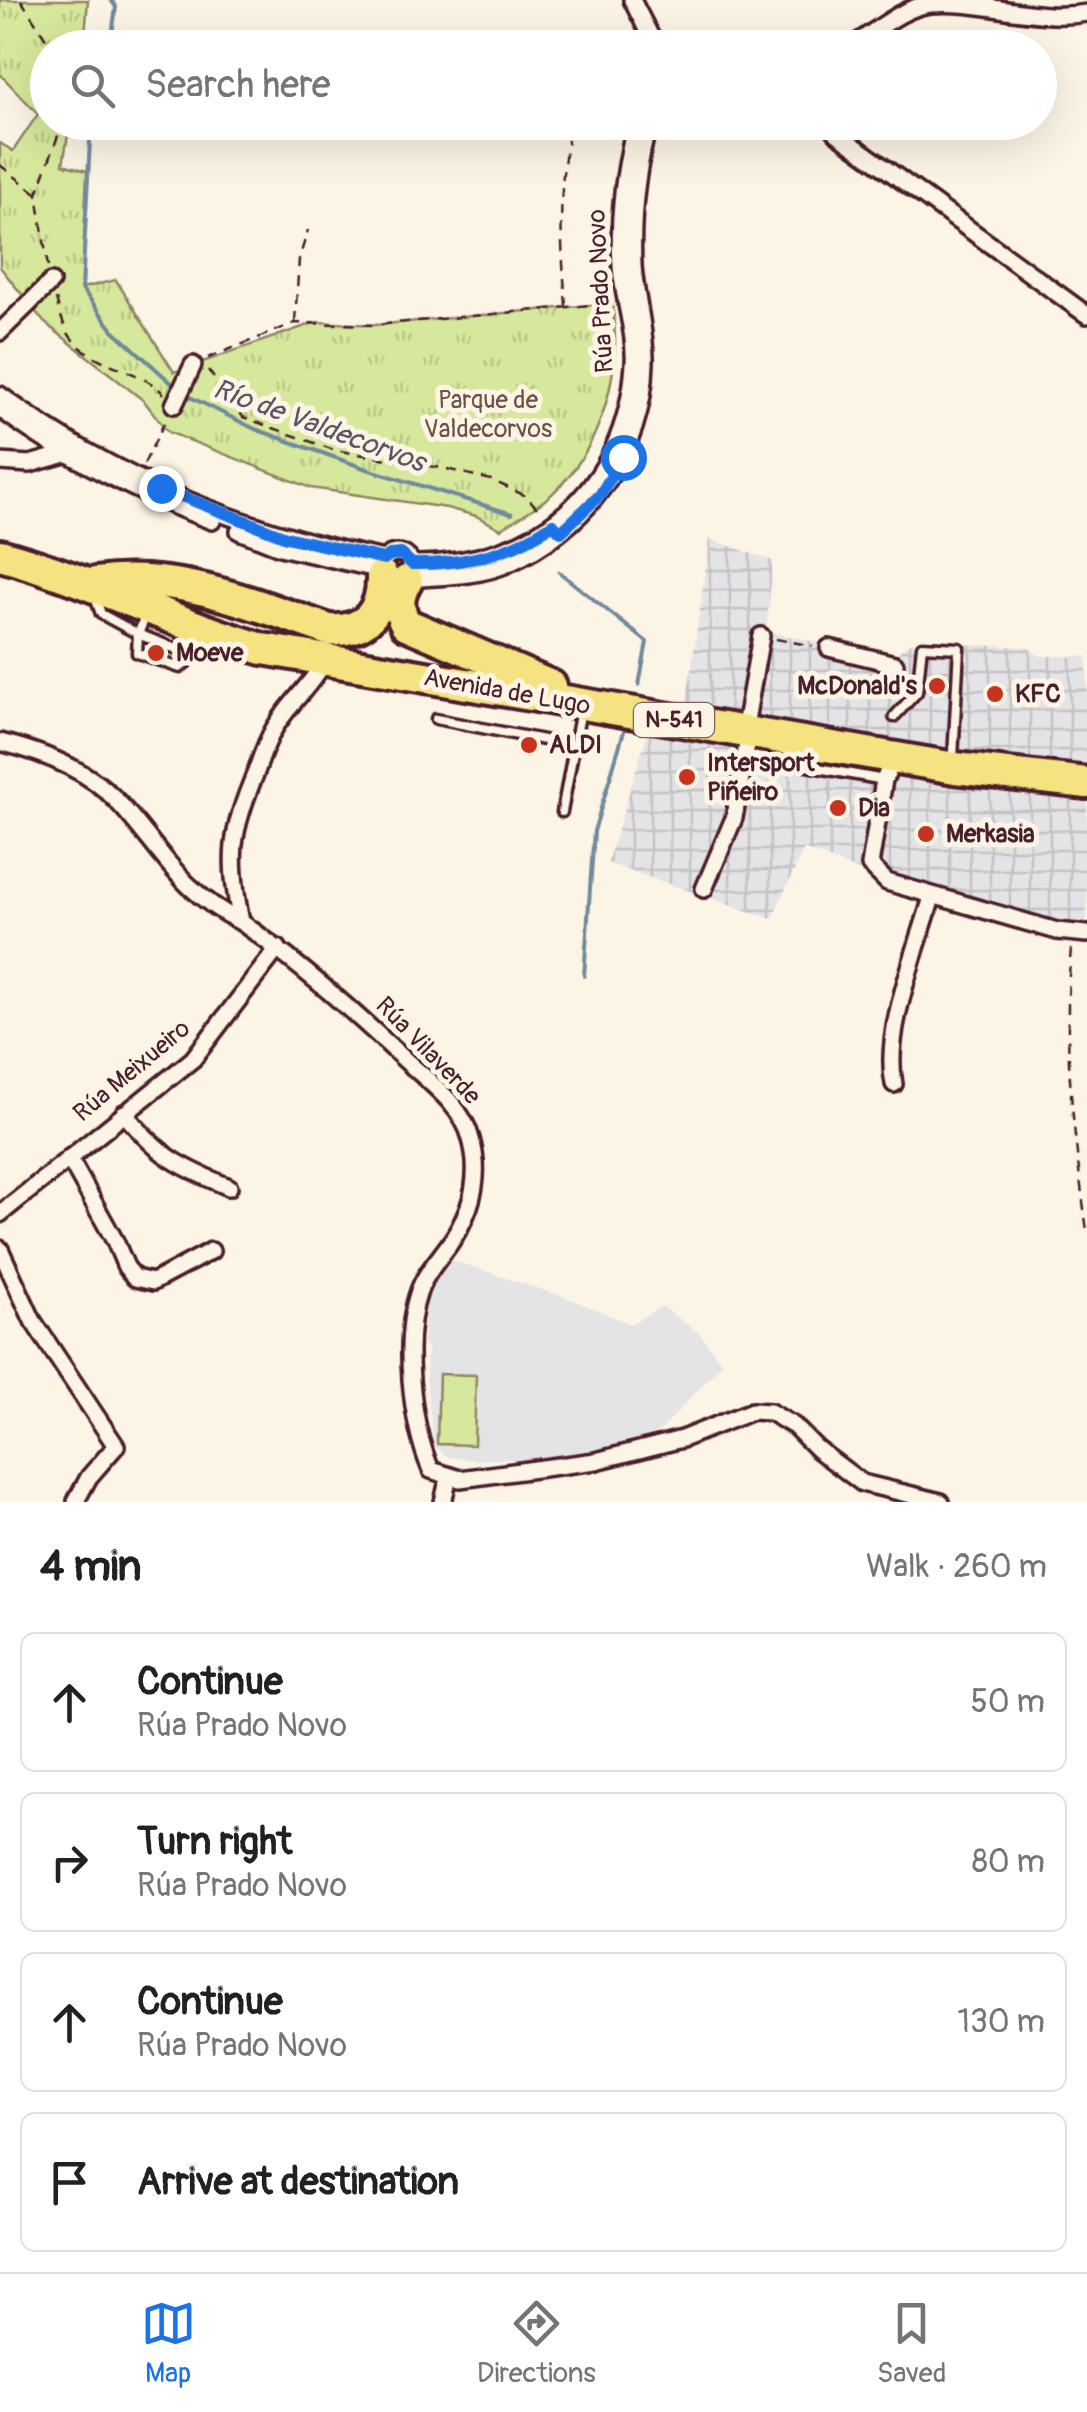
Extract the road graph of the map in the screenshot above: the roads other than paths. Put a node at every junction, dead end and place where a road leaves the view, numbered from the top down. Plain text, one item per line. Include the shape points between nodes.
1 (632, 0) edge
2 (1087, 13) edge
3 (647, 30) edge
4 (877, 30) edge
5 (632, 140) edge
6 (644, 140) edge
7 (846, 140) edge
8 (50, 282) road end
9 (1087, 315) edge
10 (0, 332) edge
11 (193, 366) dead end
12 (0, 394) edge
13 (174, 405) road end
14 (0, 409) edge
15 (69, 453) junction
16 (0, 462) edge
17 (0, 555) edge
18 (396, 571) junction
19 (89, 584) junction
20 (144, 621) junction
21 (760, 636) road end
22 (198, 644) junction
23 (829, 648) road end
24 (325, 661) junction
25 (895, 664) dead end
26 (582, 704) junction
27 (614, 710) junction
28 (894, 717) dead end
29 (436, 719) dead end
30 (746, 740) junction
31 (0, 742) edge
32 (574, 746) junction
33 (952, 768) junction
34 (889, 769) junction
35 (1087, 783) edge
36 (562, 812) dead end
37 (704, 890) dead end
38 (932, 897) junction
39 (241, 922) junction
40 (1080, 934) edge
41 (278, 948) junction
42 (894, 1084) dead end
43 (124, 1112) junction
44 (69, 1158) junction
45 (229, 1187) dead end
46 (0, 1214) edge
47 (0, 1249) edge
48 (211, 1251) dead end
49 (449, 1476) junction
50 (76, 1501) edge
51 (443, 1502) edge
52 (941, 1502) edge

1 - 3 street
2 - 4 street via 930,4
5 - 18 street, Rúa Prado Novo via 621,190 621,268 634,362 612,454 589,490 553,524 496,554
6 - 18 street, Rúa Prado Novo via 633,190 633,268 645,365 623,457 579,518 504,565 470,574
7 - 9 street
8 - 10 street
11 - 13 street
12 - 18 street, Rúa Prado Novo via 47,428 195,503
14 - 15 street, Rúa Prado Novo
15 - 16 street via 30,464
15 - 18 street, Rúa Prado Novo via 154,498 280,547
17 - 19 highway, Avenida de Lugo / N-541
18 - 19 highway via 377,610 359,627 341,631 195,586 138,579
18 - 27 highway via 402,589 398,611 406,624
19 - 20 highway, Avenida de Lugo / N-541
20 - 22 highway, Avenida de Lugo / N-541
20 - 22 lane via 137,653 180,668
21 - 30 street
22 - 24 highway, Avenida de Lugo / N-541
23 - 25 street
24 - 26 highway, Avenida de Lugo / N-541
24 - 39 street via 274,728 241,808 232,842
26 - 27 highway, Avenida de Lugo / N-541
26 - 32 lane
27 - 30 highway, Avenida de Lugo / N-541
28 - 33 lane via 917,692 922,646 959,648
29 - 32 lane
30 - 34 highway, Avenida de Lugo / N-541
30 - 37 street via 734,818
31 - 39 street, Rúa Vilaverde via 34,750 100,787 187,887
32 - 36 lane
33 - 34 highway, Avenida de Lugo / N-541
33 - 35 highway, Avenida de Lugo / N-541
34 - 38 street via 870,865 887,882
38 - 40 street
38 - 42 street via 892,1038
39 - 41 street, Rúa Vilaverde
41 - 43 street, Rúa Meixueiro via 202,1050
41 - 49 street, Rúa Vilaverde via 430,1083 471,1136 476,1172 470,1205 419,1292 413,1330 420,1444 430,1470
43 - 44 street, Rúa Meixueiro
43 - 45 street via 180,1167
44 - 46 street, Rúa Meixueiro
44 - 48 street via 136,1278 153,1282
47 - 50 street via 33,1321 116,1446
49 - 51 street
49 - 52 street via 596,1461 752,1411 770,1412 794,1426 862,1484

